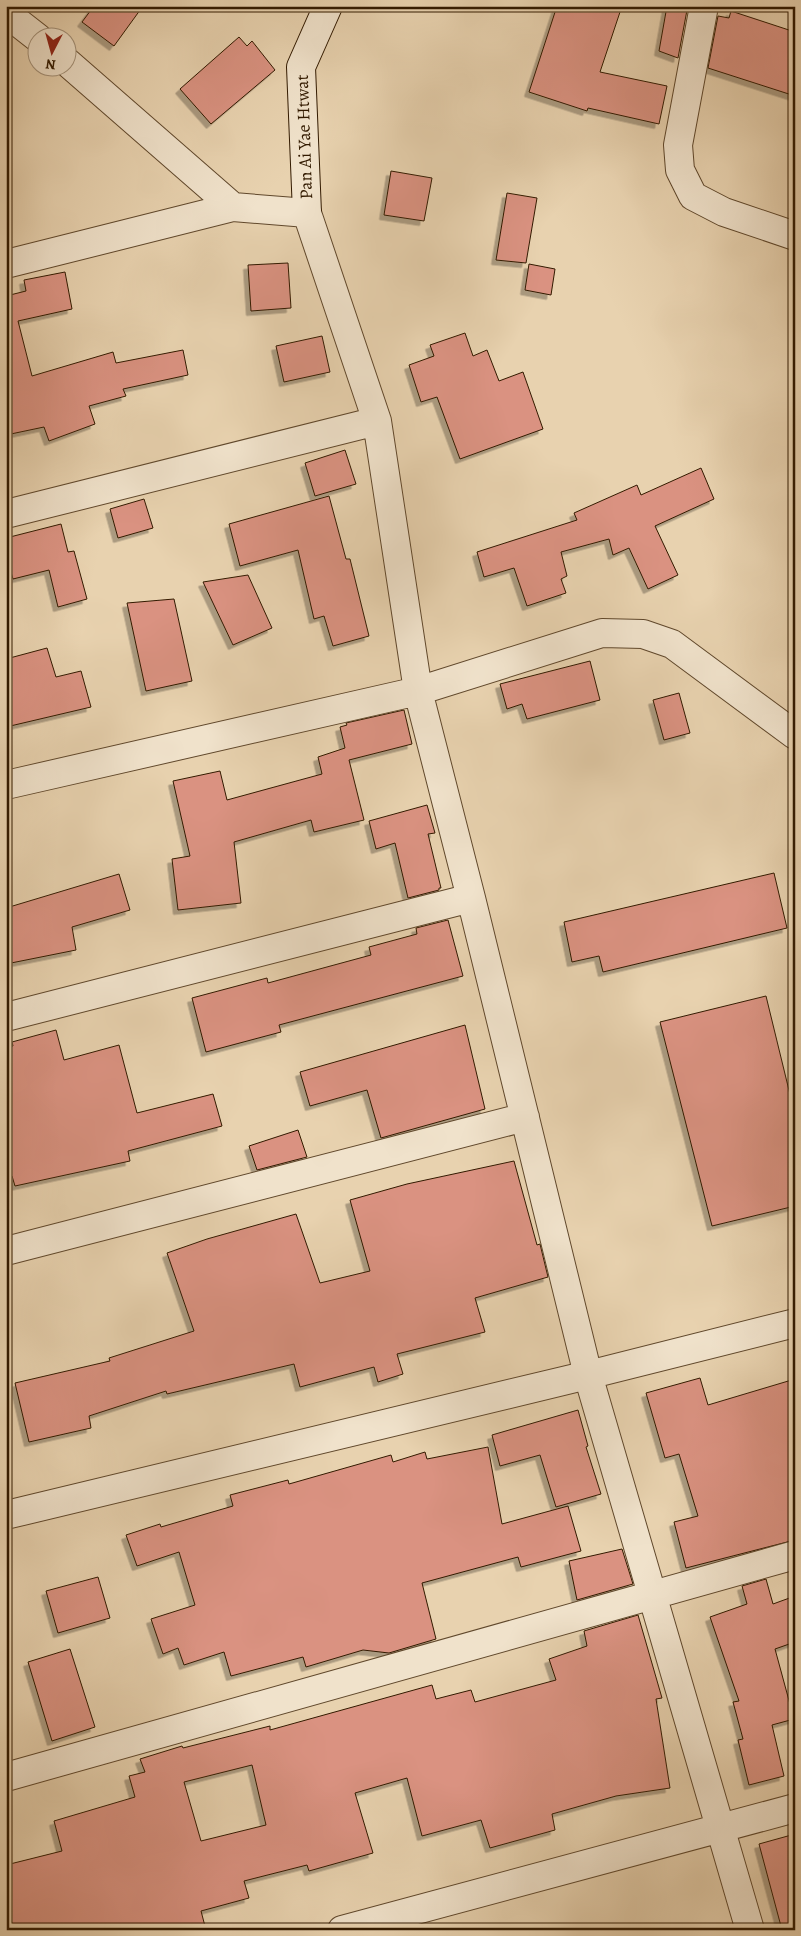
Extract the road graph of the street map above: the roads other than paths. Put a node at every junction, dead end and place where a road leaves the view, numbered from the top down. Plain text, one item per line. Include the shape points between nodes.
1 (328, 6) edge
2 (704, 6) edge
3 (6, 13) edge
4 (28, 30) edge
5 (78, 72) edge
6 (233, 207) junction
7 (307, 213) junction
8 (795, 236) edge
9 (6, 264) edge
10 (377, 421) junction
11 (6, 514) edge
12 (418, 691) junction
13 (795, 734) edge
14 (6, 785) edge
15 (471, 898) junction
16 (6, 1017) edge
17 (525, 1117) junction
18 (6, 1252) edge
19 (795, 1323) edge
20 (588, 1376) junction
21 (6, 1515) edge
22 (795, 1555) edge
23 (652, 1595) junction
24 (6, 1777) edge
25 (795, 1808) edge
26 (719, 1828) junction
27 (342, 1930) edge
28 (750, 1930) edge

1 - 7 street, Pan Ai Yae Htwat via 301,67
2 - 8 street via 678,145 680,170 693,196 724,212
3 - 4 street
5 - 6 street
6 - 7 street
6 - 9 street
7 - 10 street, Pan Ai Yae Htwat
10 - 11 street
10 - 12 street, Pan Ai Yae Htwat
12 - 13 street via 602,633 643,634 672,644
12 - 14 street
12 - 15 street, Pan Ai Yae Htwat
15 - 16 street
15 - 17 street, Pan Ai Yae Htwat
17 - 18 street
17 - 20 street, Pan Ai Yae Htwat
19 - 20 street
20 - 21 street
20 - 23 street, Pan Ai Yae Htwat
22 - 23 street
23 - 24 street
23 - 26 street, Pan Ai Yae Htwat
25 - 26 street
26 - 27 street
26 - 28 street, Pan Ai Yae Htwat

